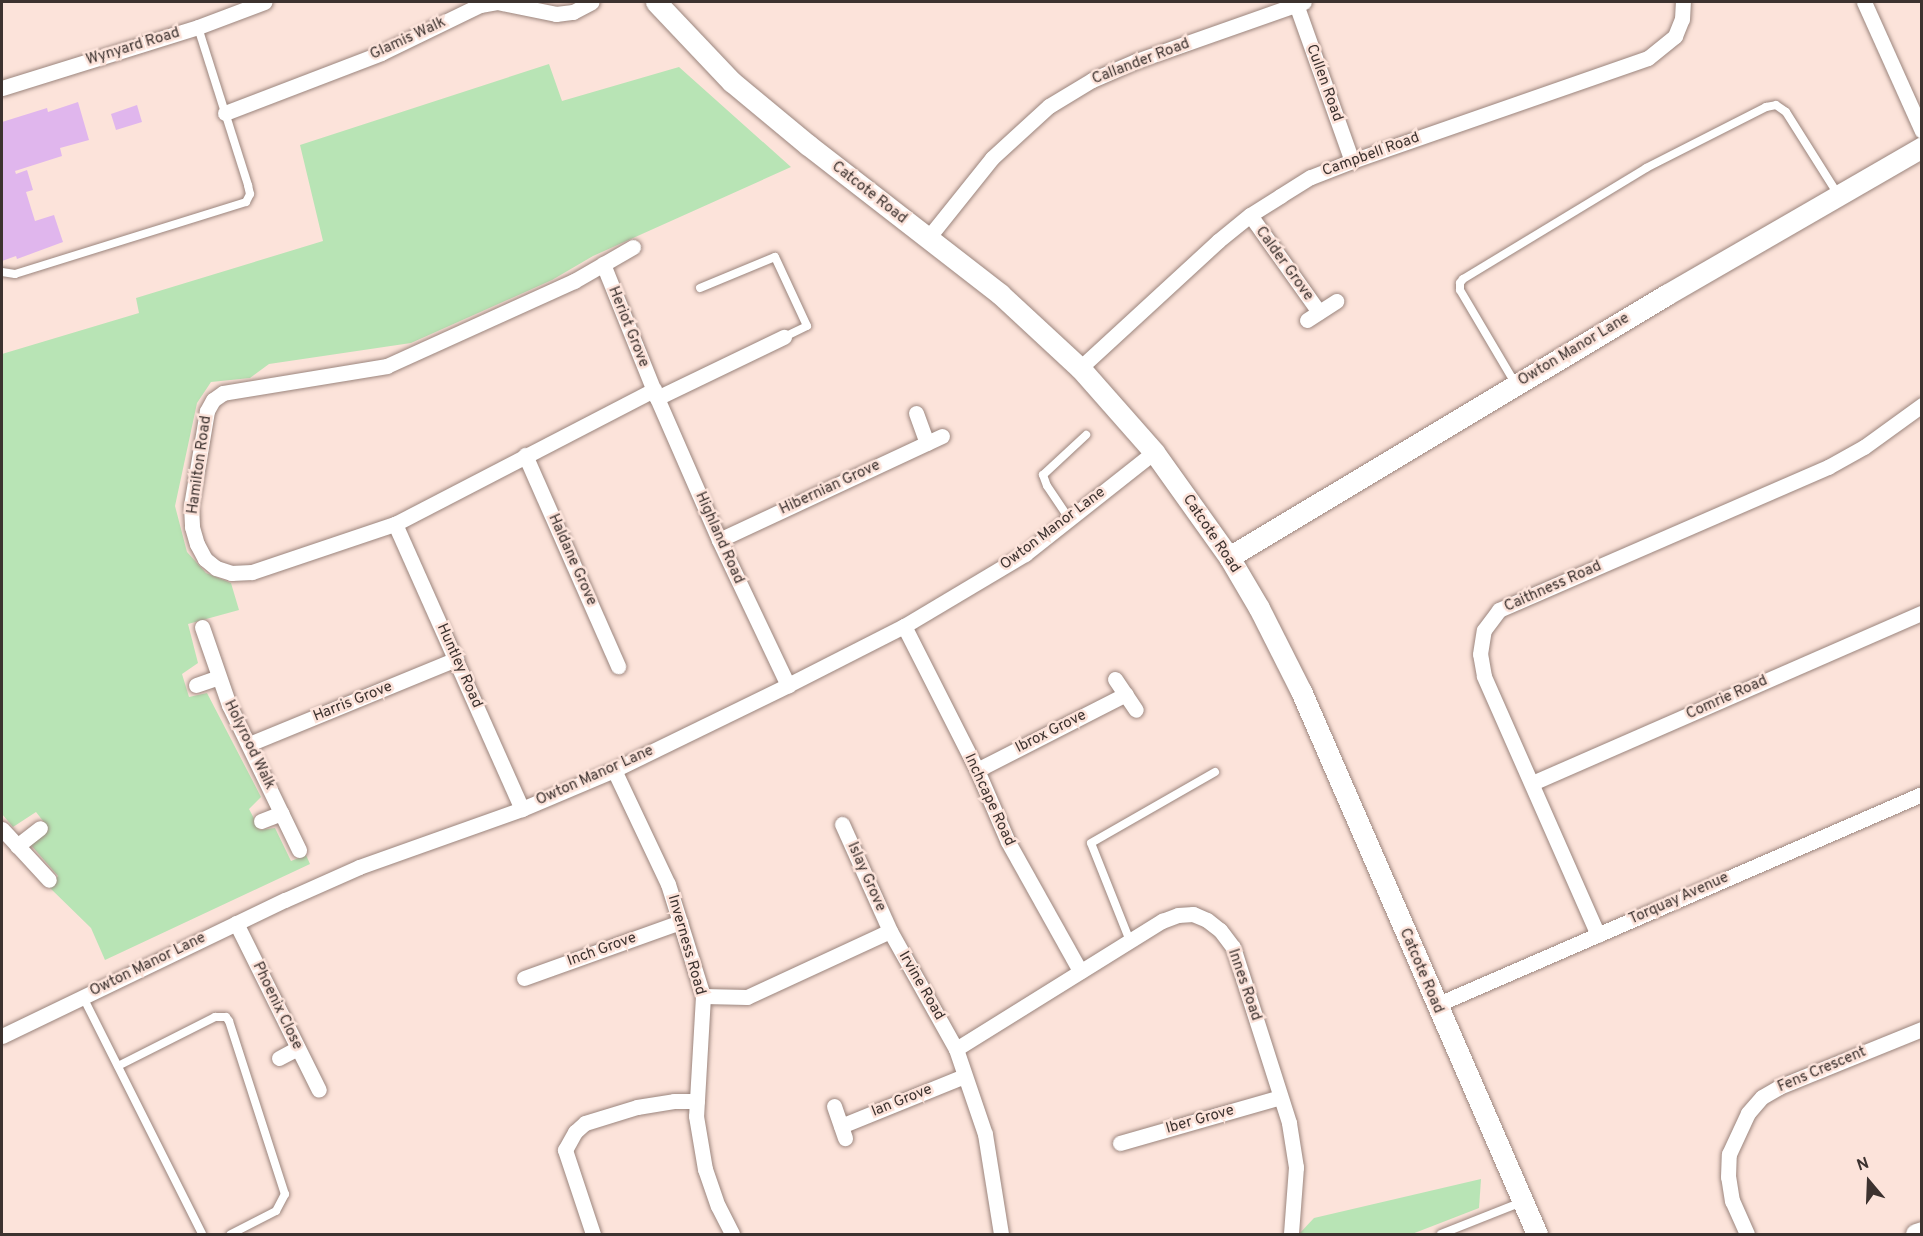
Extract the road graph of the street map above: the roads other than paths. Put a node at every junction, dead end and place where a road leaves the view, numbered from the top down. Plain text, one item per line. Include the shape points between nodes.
1 (264, 2) edge
2 (592, 2) edge
3 (656, 2) edge
4 (1683, 2) edge
5 (1864, 2) edge
6 (1300, 3) edge
7 (198, 27) junction
8 (2, 88) edge
9 (225, 113) junction
10 (1922, 131) edge
11 (1922, 147) edge
12 (1352, 161) junction
13 (1838, 194) junction
14 (1250, 215) junction
15 (928, 238) junction
16 (633, 247) dead end
17 (603, 264) junction
18 (2, 272) edge
19 (700, 288) dead end
20 (1336, 301) dead end
21 (784, 337) joint
22 (1080, 368) junction
23 (1516, 385) junction
24 (655, 394) junction
25 (1922, 405) edge
26 (916, 413) dead end
27 (1086, 435) dead end
28 (942, 436) dead end
29 (927, 443) junction
30 (1154, 452) junction
31 (525, 454) junction
32 (1068, 517) junction
33 (395, 524) junction
34 (719, 540) junction
35 (1229, 557) junction
36 (1922, 613) edge
37 (904, 626) junction
38 (202, 627) dead end
39 (456, 659) junction
40 (618, 666) dead end
41 (219, 677) junction
42 (1115, 679) dead end
43 (196, 685) dead end
44 (788, 685) junction
45 (1126, 694) junction
46 (1136, 710) dead end
47 (249, 744) junction
48 (614, 770) junction
49 (977, 770) junction
50 (1215, 772) dead end
51 (1532, 783) junction
52 (1922, 794) edge
53 (522, 809) junction
54 (282, 813) junction
55 (261, 820) dead end
56 (842, 824) dead end
57 (40, 828) dead end
58 (2, 829) edge
59 (17, 846) junction
60 (299, 850) dead end
61 (50, 880) dead end
62 (680, 922) junction
63 (236, 923) junction
64 (890, 931) junction
65 (1598, 935) junction
66 (1130, 941) junction
67 (1080, 971) junction
68 (524, 978) dead end
69 (703, 996) junction
70 (83, 997) junction
71 (1436, 1005) junction
72 (1922, 1029) edge
73 (2, 1036) edge
74 (298, 1048) junction
75 (957, 1049) junction
76 (279, 1058) dead end
77 (118, 1066) junction
78 (964, 1076) junction
79 (319, 1090) dead end
80 (1280, 1097) junction
81 (697, 1101) junction
82 (834, 1106) dead end
83 (1120, 1143) dead end
84 (1523, 1201) junction
85 (1922, 1232) edge
86 (202, 1234) edge
87 (231, 1234) edge
88 (594, 1234) edge
89 (732, 1234) edge
90 (1001, 1234) edge
91 (1291, 1234) edge
92 (1441, 1234) edge
93 (1538, 1234) edge
94 (1747, 1234) edge
95 (1916, 1234) edge

1 - 7 street, Wynyard Road
2 - 9 street, Glamis Walk via 573,12 556,14 496,2 480,5 381,52
3 - 15 street, Catcote Road via 732,82
4 - 12 street, Campbell Road via 1682,20 1675,36 1648,58
5 - 10 street
6 - 12 street, Cullen Road
6 - 15 street, Callander Road via 1136,61 1092,80 1049,106 992,158
7 - 8 street, Wynyard Road
7 - 9 lane
9 - 18 lane via 248,185 250,194 246,202 15,274
11 - 13 street, Owton Manor Lane
12 - 14 street, Campbell Road via 1311,177
13 - 23 street, Owton Manor Lane
13 - 23 lane via 1786,112 1776,105 1746,116 1646,168 1460,283 1460,290
14 - 20 street, Calder Grove via 1313,316
14 - 22 street, Campbell Road
15 - 22 street, Catcote Road via 1000,294
16 - 17 street, Hamilton Road
17 - 24 street, Heriot Grove
17 - 33 street, Hamilton Road via 387,366 223,393 213,400 207,411 191,506 197,544 205,559 216,568 231,573 252,572
19 - 21 lane via 775,257 807,326
21 - 24 street
22 - 30 street, Catcote Road
23 - 35 street, Owton Manor Lane
24 - 31 street, Hamilton Road
24 - 34 street, Highland Road
25 - 51 street, Caithness Road via 1864,447 1828,467 1499,610 1484,630 1482,667
26 - 29 street
27 - 32 lane via 1043,475
28 - 29 street, Hibernian Grove
29 - 34 street, Hibernian Grove
30 - 32 street, Owton Manor Lane
30 - 35 street, Catcote Road
31 - 33 street, Hamilton Road
31 - 40 street, Haldane Grove
32 - 37 street, Owton Manor Lane via 1025,554
33 - 39 street, Huntley Road
34 - 44 street, Highland Road
35 - 71 street, Catcote Road via 1301,692
36 - 51 street, Comrie Road
37 - 44 street, Owton Manor Lane
37 - 49 street, Inchcape Road
38 - 41 street, Holyrood Walk
39 - 47 street, Harris Grove
39 - 53 street, Huntley Road
41 - 43 street
41 - 47 street, Holyrood Walk via 236,723
42 - 45 street
44 - 48 street, Owton Manor Lane
45 - 46 street
45 - 49 street, Ibrox Grove
47 - 54 street, Holyrood Walk
48 - 53 street, Owton Manor Lane
48 - 62 street, Inverness Road via 668,884
49 - 67 street, Inchcape Road via 1008,842
50 - 66 lane via 1091,843
51 - 65 street, Caithness Road
52 - 65 street, Torquay Avenue
53 - 63 street, Owton Manor Lane via 359,867
54 - 55 street
54 - 60 street, Holyrood Walk
56 - 64 street, Islay Grove
57 - 59 street
58 - 59 street
59 - 61 street
62 - 68 street, Inch Grove
62 - 69 street, Inverness Road
63 - 70 street, Owton Manor Lane
63 - 74 street, Phoenix Close
64 - 69 street via 747,996
64 - 75 street, Irvine Road
65 - 71 street, Torquay Avenue
66 - 67 street, Innes Road
66 - 80 street, Innes Road via 1178,915 1193,914 1220,930 1233,947
67 - 75 street, Innes Road
69 - 81 street, Inverness Road
70 - 73 street, Owton Manor Lane
70 - 77 lane
71 - 84 street, Catcote Road
72 - 94 street, Fens Crescent via 1779,1087 1762,1097 1748,1113 1730,1154 1728,1177 1732,1201
74 - 76 street
74 - 79 street, Phoenix Close
75 - 78 street, Irvine Road
77 - 86 lane
77 - 87 lane via 215,1017 226,1017 229,1021 285,1194 276,1211
78 - 82 street, Ian Grove via 843,1132
78 - 90 street, Irvine Road via 985,1134
80 - 83 street, Iber Grove
80 - 91 street, Innes Road via 1296,1167
81 - 88 street via 637,1107 585,1123 575,1132 566,1150
81 - 89 street, Inverness Road via 705,1169
84 - 92 lane
84 - 93 street, Catcote Road
85 - 95 street

